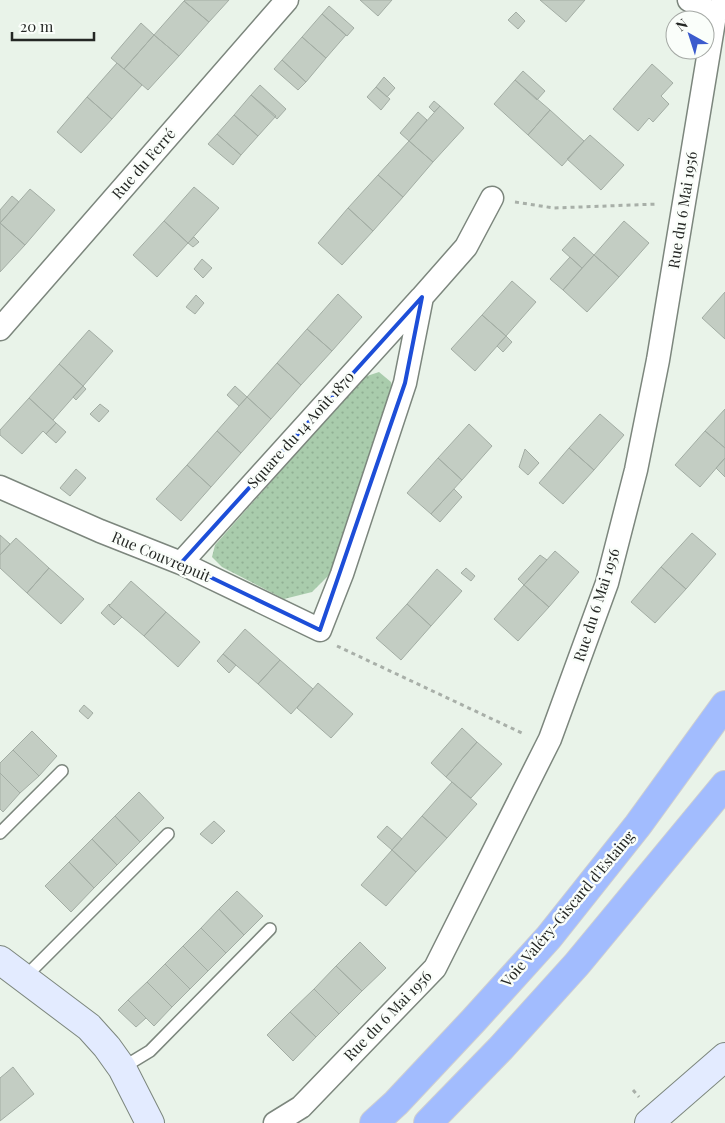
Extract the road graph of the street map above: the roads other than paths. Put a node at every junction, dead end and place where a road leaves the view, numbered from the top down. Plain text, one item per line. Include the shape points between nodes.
1 (288, 0) edge
2 (689, 0) edge
3 (720, 8) edge
4 (492, 198) road end
5 (422, 298) junction
6 (0, 329) edge
7 (0, 487) edge
8 (181, 563) junction
9 (320, 630) joint
10 (725, 705) edge
11 (62, 771) dead end
12 (725, 785) edge
13 (0, 832) edge
14 (168, 834) dead end
15 (270, 929) dead end
16 (0, 960) edge
17 (24, 978) junction
18 (725, 1056) edge
19 (122, 1068) junction
20 (149, 1123) edge
21 (275, 1123) edge
22 (374, 1123) edge
23 (428, 1123) edge
24 (649, 1123) edge

1 - 6 street, Rue du Ferré
2 - 3 street
3 - 21 street, Rue du 6 Mai 1956 via 636,470 607,584 547,745 434,968 301,1108
4 - 5 street, Square du 14 Août 1870 via 466,247
5 - 8 street, Square du 14 Août 1870
5 - 9 street, Square du 14 Août 1870 via 405,383 342,574
7 - 8 street, Rue Couvrepuit
8 - 9 street, Rue Couvrepuit
10 - 22 highway, Voie Valéry-Giscard d'Estaing via 638,825 549,937
11 - 13 lane
12 - 23 highway via 577,964
14 - 17 lane
15 - 19 lane via 150,1051
16 - 17 street
17 - 19 street via 88,1027
18 - 24 street
19 - 20 street

